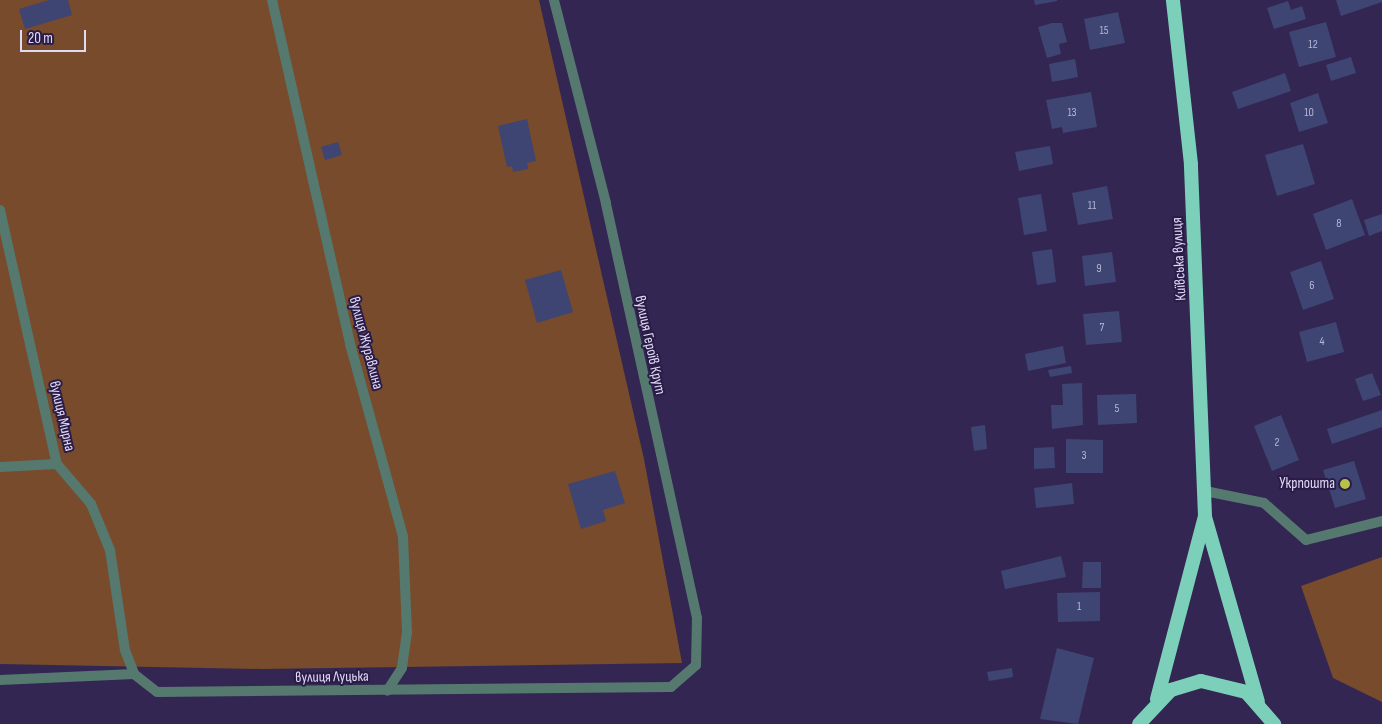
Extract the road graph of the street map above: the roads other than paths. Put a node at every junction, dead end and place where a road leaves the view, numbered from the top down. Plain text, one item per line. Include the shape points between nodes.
1 (272, 0) edge
2 (554, 0) edge
3 (1173, 0) edge
4 (0, 210) edge
5 (57, 464) junction
6 (0, 467) edge
7 (1204, 491) junction
8 (1204, 516) junction
9 (1382, 521) edge
10 (134, 674) junction
11 (0, 680) edge
12 (671, 687) joint
13 (387, 691) junction
14 (1157, 699) junction
15 (1258, 702) junction
16 (1271, 719) edge
17 (1139, 724) edge
18 (1285, 724) edge

1 - 13 street, вулиця Журавлина via 350,344 403,537 407,632 402,668
2 - 12 street, вулиця Героїв Крут via 606,203 698,618 696,665
3 - 7 highway, Київська вулиця via 1191,164
4 - 5 street, вулиця Мирна
5 - 6 street
5 - 10 street, вулиця Мирна via 92,504 110,550 125,650
7 - 8 highway, Київська вулиця
7 - 9 street via 1264,503 1306,540
8 - 14 highway, Київська вулиця
8 - 15 highway, Київська вулиця
10 - 11 street
10 - 13 street, вулиця Луцька via 157,692
12 - 13 street, вулиця Луцька
14 - 15 highway via 1171,690 1201,681 1232,686
14 - 17 highway
15 - 16 highway
16 - 18 highway

